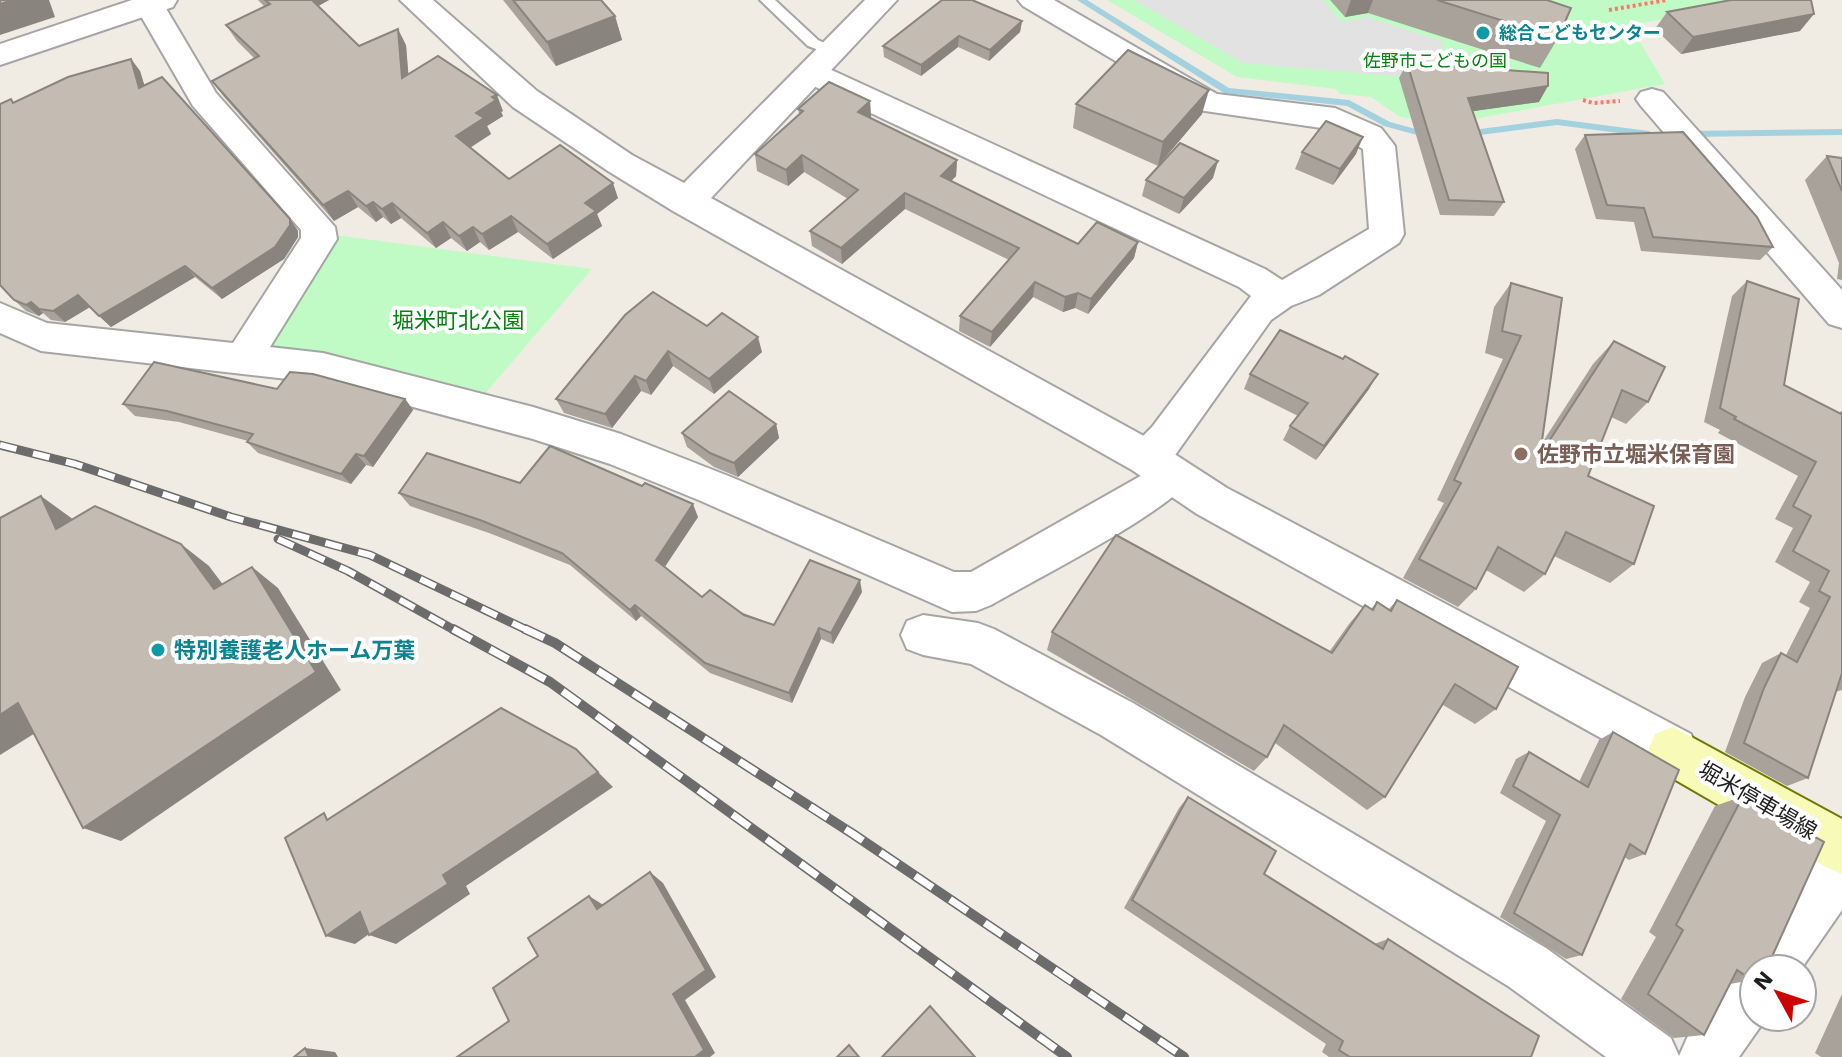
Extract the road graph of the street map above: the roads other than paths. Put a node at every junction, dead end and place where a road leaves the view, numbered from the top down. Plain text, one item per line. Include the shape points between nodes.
1 (415, 0) edge
2 (767, 0) edge
3 (882, 0) edge
4 (1033, 0) edge
5 (155, 2) edge
6 (0, 55) edge
7 (824, 62) junction
8 (1652, 99) dead end
9 (686, 202) junction
10 (1278, 296) junction
11 (1842, 314) edge
12 (0, 317) edge
13 (244, 358) junction
14 (1160, 466) junction
15 (923, 635) dead end
16 (1673, 751) joint
17 (1842, 848) edge
18 (1842, 867) edge
19 (1780, 953) edge
20 (1738, 1012) edge
21 (1652, 1057) edge
22 (1706, 1057) edge

1 - 9 street via 525,99
2 - 7 lane via 813,43
3 - 7 street
4 - 10 street via 1209,103 1335,119 1379,146 1387,234 1306,285
5 - 6 street
5 - 13 street via 204,99 318,227 319,239
7 - 9 street
7 - 10 street via 1252,278
8 - 11 street
9 - 14 street
10 - 14 street via 1258,310 1166,439
12 - 13 street via 41,337
13 - 14 street via 323,368 621,451 952,592 976,591 1145,496
14 - 16 street via 1212,501
15 - 21 street via 978,644 1117,719 1527,967
16 - 17 main road, 堀米停車場線
18 - 19 street
20 - 22 street

